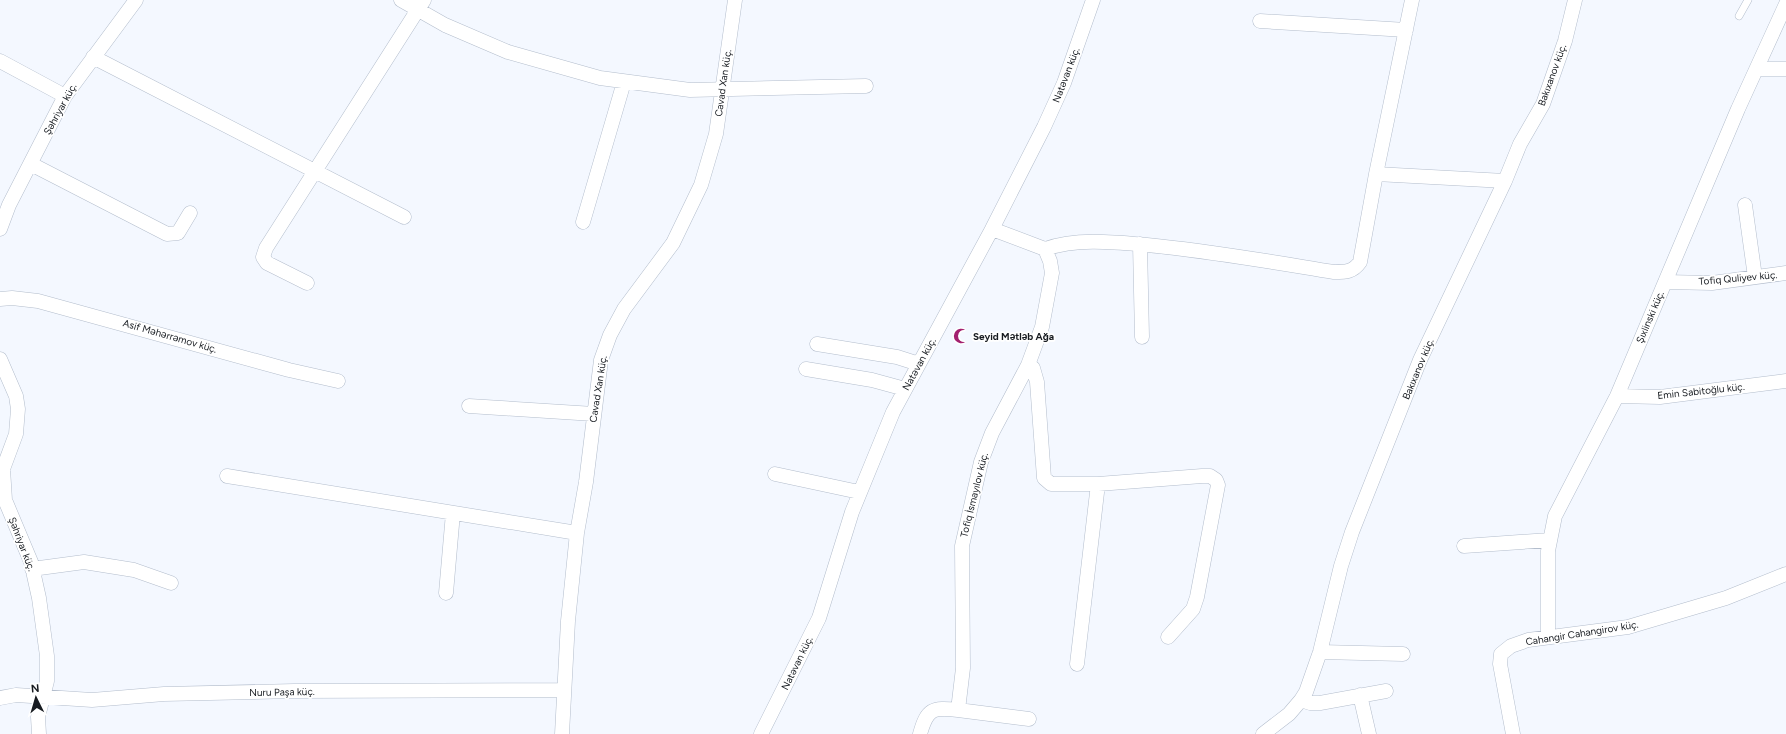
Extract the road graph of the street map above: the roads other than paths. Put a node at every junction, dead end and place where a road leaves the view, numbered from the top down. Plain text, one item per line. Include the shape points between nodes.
1 (136, 0) edge
2 (401, 0) edge
3 (735, 0) edge
4 (1093, 0) edge
5 (1412, 0) edge
6 (1575, 0) edge
7 (1748, 0) edge
8 (1786, 4) edge
9 (421, 5) edge
10 (1739, 16) dead end
11 (1260, 21) dead end
12 (1406, 30) junction
13 (93, 57) junction
14 (0, 61) edge
15 (1757, 69) junction
16 (1786, 69) edge
17 (624, 82) junction
18 (866, 86) dead end
19 (722, 90) junction
20 (65, 96) junction
21 (31, 164) junction
22 (315, 172) junction
23 (1376, 174) junction
24 (1505, 181) junction
25 (4, 203) edge
26 (1745, 204) dead end
27 (190, 213) dead end
28 (404, 217) dead end
29 (583, 222) dead end
30 (0, 229) edge
31 (992, 229) junction
32 (1140, 244) junction
33 (1045, 249) junction
34 (1786, 274) edge
35 (1754, 277) junction
36 (1665, 282) junction
37 (307, 283) dead end
38 (0, 299) edge
39 (1142, 337) dead end
40 (817, 344) dead end
41 (0, 359) edge
42 (919, 364) junction
43 (1028, 365) junction
44 (806, 369) dead end
45 (338, 381) dead end
46 (1786, 381) edge
47 (905, 389) junction
48 (1616, 396) junction
49 (469, 406) dead end
50 (594, 414) junction
51 (776, 474) dead end
52 (227, 476) dead end
53 (1098, 484) junction
54 (860, 492) junction
55 (453, 512) junction
56 (577, 533) junction
57 (1549, 540) junction
58 (1464, 546) dead end
59 (32, 569) junction
60 (1786, 574) edge
61 (171, 583) dead end
62 (446, 593) dead end
63 (1548, 636) junction
64 (1168, 637) dead end
65 (1320, 652) junction
66 (1403, 654) dead end
67 (1077, 664) dead end
68 (564, 690) junction
69 (1386, 692) dead end
70 (1360, 695) junction
71 (43, 696) junction
72 (0, 698) edge
73 (1301, 700) junction
74 (958, 710) junction
75 (1029, 719) dead end
76 (39, 734) edge
77 (562, 734) edge
78 (762, 734) edge
79 (920, 734) edge
80 (1264, 734) edge
81 (1369, 734) edge
82 (1513, 734) edge

1 - 13 street, Şəhriyar küç.
2 - 9 street
3 - 19 street, Cavad Xan küç.
4 - 31 street, Natəvan küç. via 1057,99
5 - 12 street
6 - 24 street, Bakıxanov küç. via 1565,41 1543,104 1520,144
7 - 10 lane
8 - 15 street, Şıxlinski küç.
9 - 17 street via 445,25 508,52 600,78
9 - 22 street
11 - 12 street
12 - 23 street
13 - 20 street, Şəhriyar küç.
13 - 22 street
14 - 20 street
15 - 16 street
15 - 36 street, Şıxlinski küç.
17 - 19 street via 690,90
17 - 29 street
18 - 19 street
19 - 50 street, Cavad Xan küç. via 716,134 701,185 673,243 624,309 610,335 601,360
20 - 21 street, Şəhriyar küç.
21 - 25 street, Şəhriyar küç.
21 - 27 street via 166,234 178,233
22 - 28 street
22 - 37 street via 266,248 263,257 267,263
23 - 24 street
23 - 32 street via 1360,262 1355,269 1348,272
24 - 65 street, Bakıxanov küç. via 1420,360 1352,532
25 - 30 street, Şəhriyar küç.
26 - 35 street
31 - 33 street
31 - 42 street, Natəvan küç.
32 - 33 street via 1071,242
32 - 39 street
33 - 43 street, Tofiq İsmayılov küç. via 1050,261 1051,280 1042,327
34 - 35 street, Tofiq Quliyev küç.
35 - 36 street, Tofiq Quliyev küç. via 1712,283
36 - 48 street, Şıxlinski küç.
38 - 45 street, Asif Məhərrəmov küç. via 38,301
40 - 42 street via 897,357
41 - 59 street, Şəhriyar küç. via 16,396 18,409 16,434 3,469 5,500
42 - 47 street, Natəvan küç.
43 - 53 street via 1033,368 1037,382 1044,478 1051,484
43 - 74 street, Tofiq İsmayılov küç. via 992,433 971,501 962,546 963,668
44 - 47 street via 872,380
46 - 48 street, Emin Sabitoğlu küç. via 1660,397
47 - 54 street, Natəvan küç.
48 - 57 street, Şıxlinski küç. via 1555,516
49 - 50 street
50 - 56 street, Cavad Xan küç.
51 - 54 street
52 - 55 street
53 - 64 street via 1202,476 1210,476 1216,480 1218,485 1197,597 1193,609
53 - 67 street
54 - 78 street, Natəvan küç. via 841,543 819,618
55 - 56 street
55 - 62 street
56 - 68 street, Cavad Xan küç.
57 - 58 street
57 - 63 street, Şıxlinski küç.
59 - 61 street via 84,562 134,570
59 - 71 street, Şəhriyar küç. via 47,656 47,680
60 - 63 street, Cahangir Cahangirov küç. via 1726,598 1628,627 1594,633
63 - 82 street, Cahangir Cahangirov küç. via 1511,646 1502,654 1500,664
65 - 66 street
65 - 73 street, Bakıxanov küç.
68 - 71 street, Nuru Paşa küç. via 286,691 164,694 92,700
68 - 77 street, Cavad Xan küç.
69 - 70 street
70 - 73 street via 1320,703
70 - 81 street
71 - 72 street, Nuru Paşa küç. via 16,695
71 - 76 street, Şəhriyar küç. via 38,717
73 - 80 street, Bakıxanov küç. via 1289,714
74 - 75 street
74 - 79 street via 932,710 925,718

